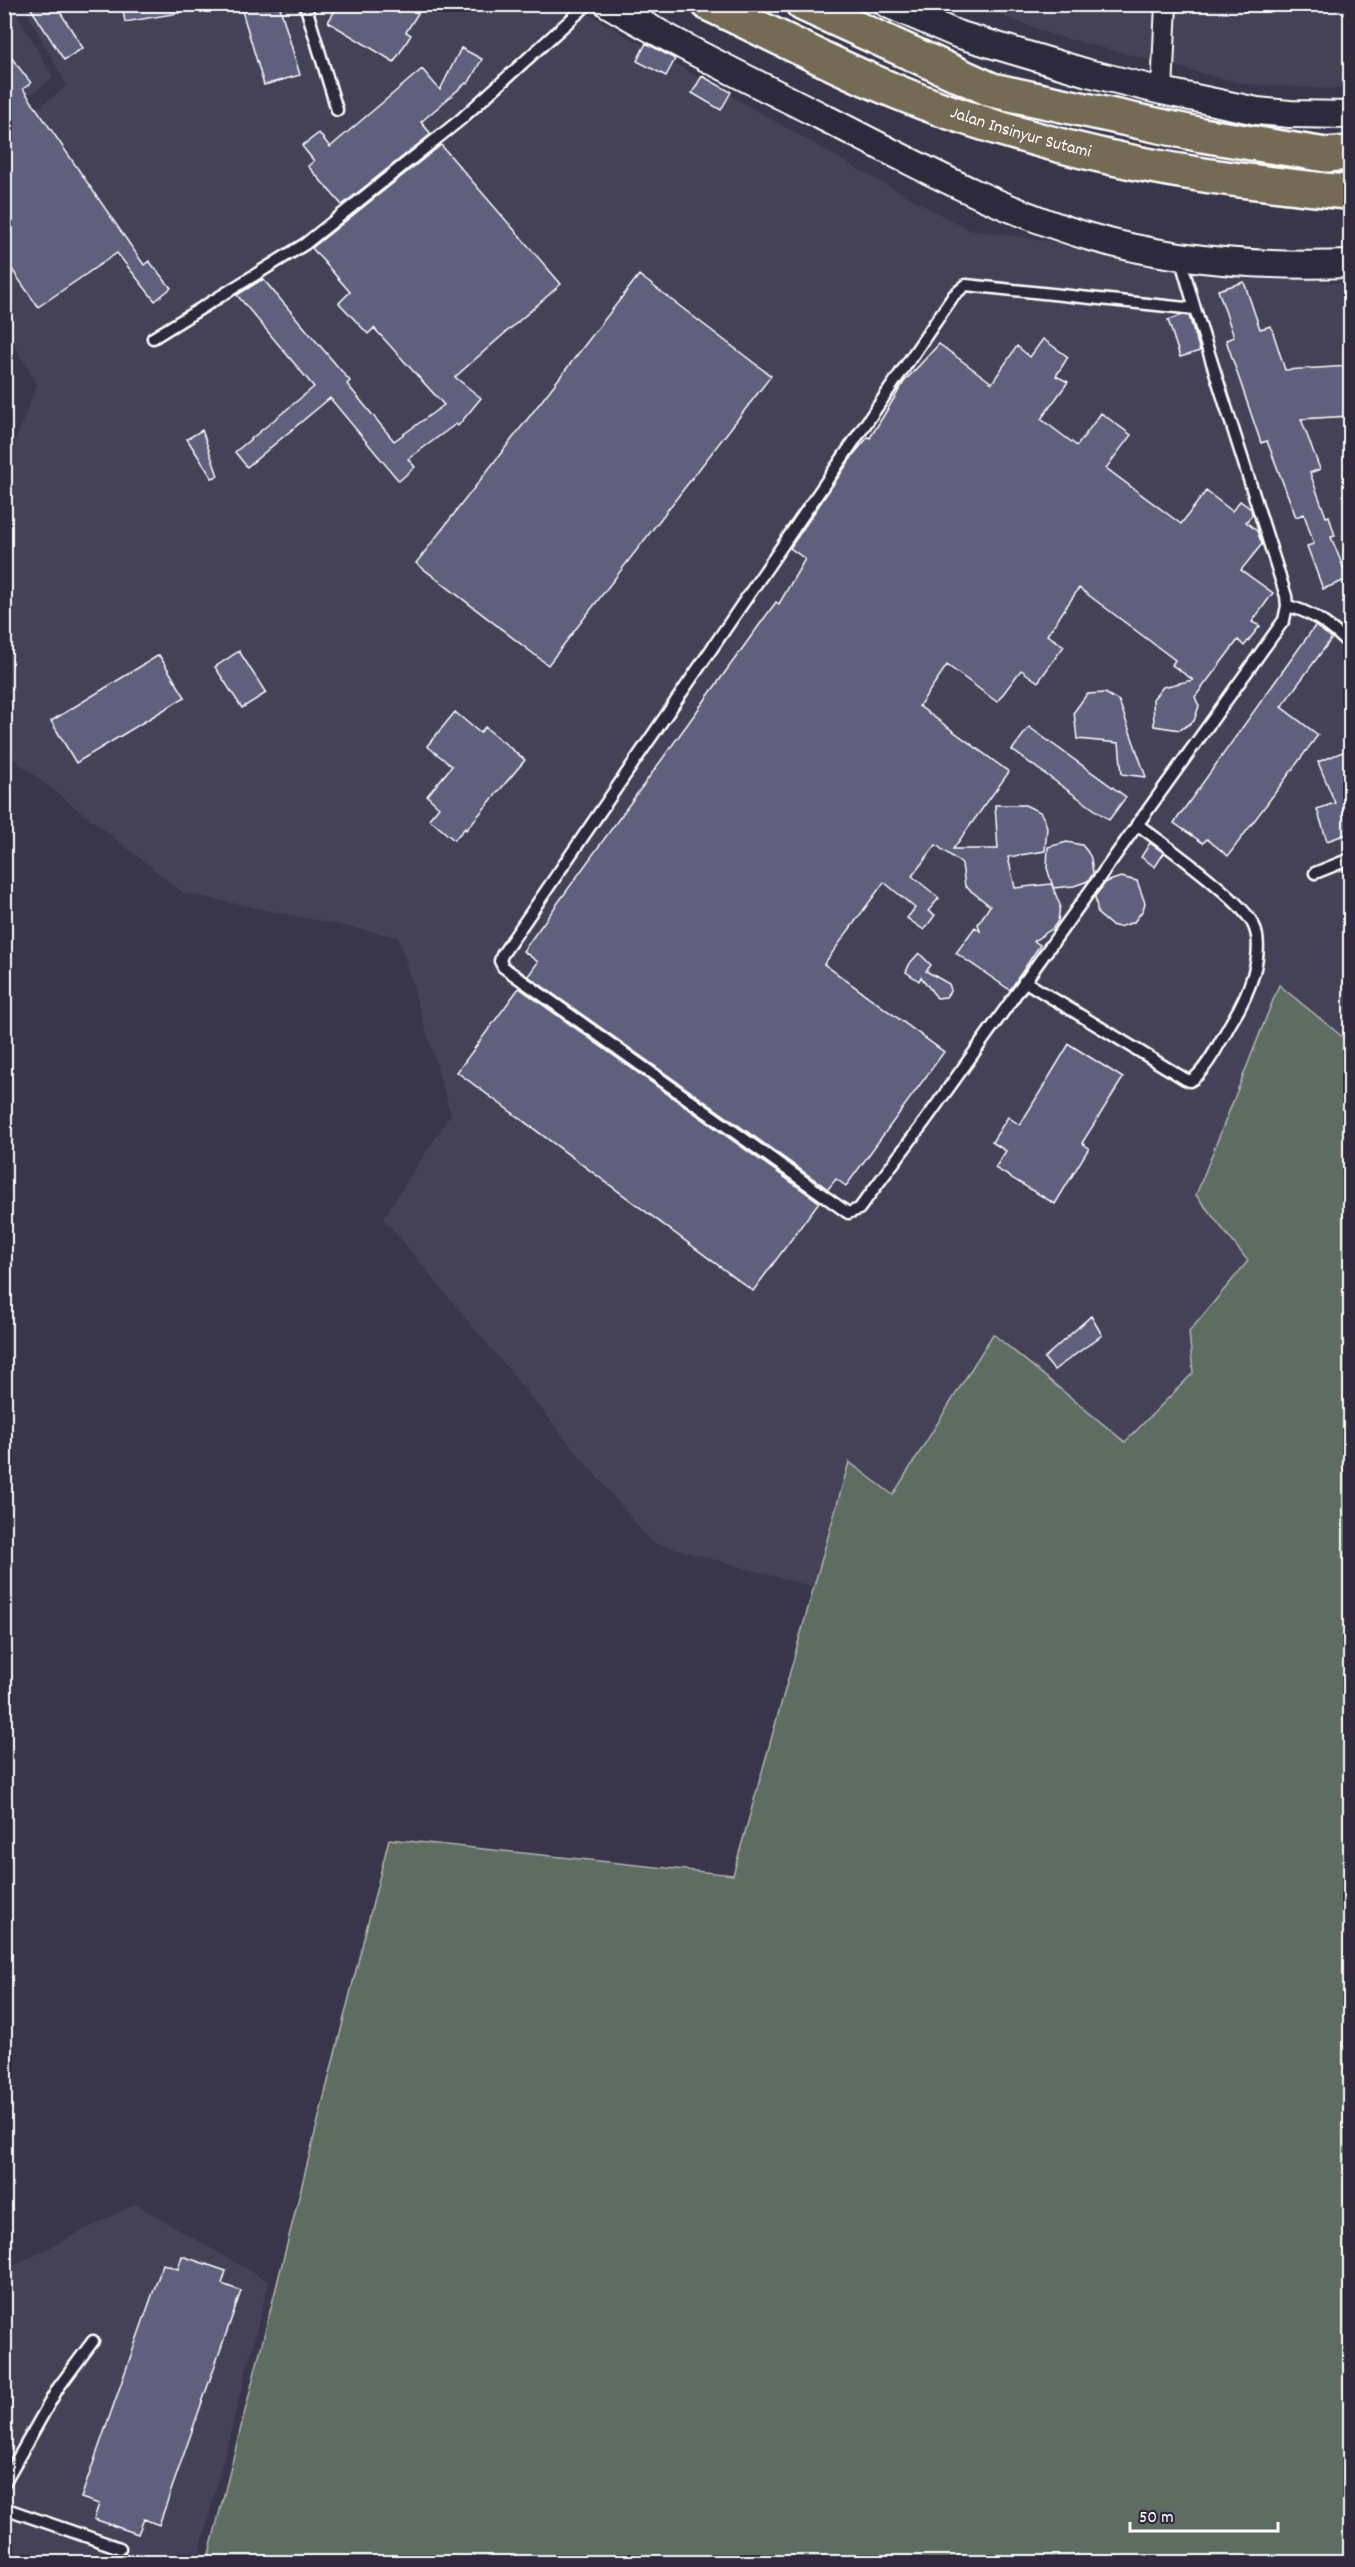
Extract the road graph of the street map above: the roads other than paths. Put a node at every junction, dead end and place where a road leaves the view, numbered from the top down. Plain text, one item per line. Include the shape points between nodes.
1 (305, 4) edge
2 (588, 4) edge
3 (608, 4) edge
4 (709, 4) edge
5 (803, 4) edge
6 (887, 4) edge
7 (1166, 4) edge
8 (1162, 91) junction
9 (337, 110) dead end
10 (1350, 115) edge
11 (1350, 153) edge
12 (1350, 192) edge
13 (1180, 257) junction
14 (1350, 264) edge
15 (1195, 309) junction
16 (153, 338) dead end
17 (1287, 606) junction
18 (1347, 642) dead end
19 (1137, 824) junction
20 (1350, 859) edge
21 (1316, 873) dead end
22 (1024, 981) junction
23 (93, 2341) dead end
24 (4, 2483) edge
25 (4, 2508) edge
26 (120, 2548) dead end

1 - 9 lane
2 - 16 lane via 460,120 305,244
3 - 13 street via 766,88 996,202 1089,237
4 - 12 highway, Jalan Insinyur Sutami via 856,74 966,118 1151,167
5 - 11 highway, Jalan Insinyur Sutami via 992,90 1202,135 1326,155
6 - 8 street via 957,34
7 - 8 street
8 - 10 street via 1257,111
13 - 14 street
13 - 15 lane
15 - 17 lane
15 - 22 lane via 966,285 960,289 500,962 848,1213 859,1209
17 - 18 lane via 1306,612
17 - 19 lane via 1284,620
19 - 22 lane
19 - 22 lane via 1232,899 1255,927 1257,954 1252,975 1236,1016 1207,1063 1196,1078 1185,1079
20 - 21 lane
23 - 24 lane via 58,2388
25 - 26 lane

